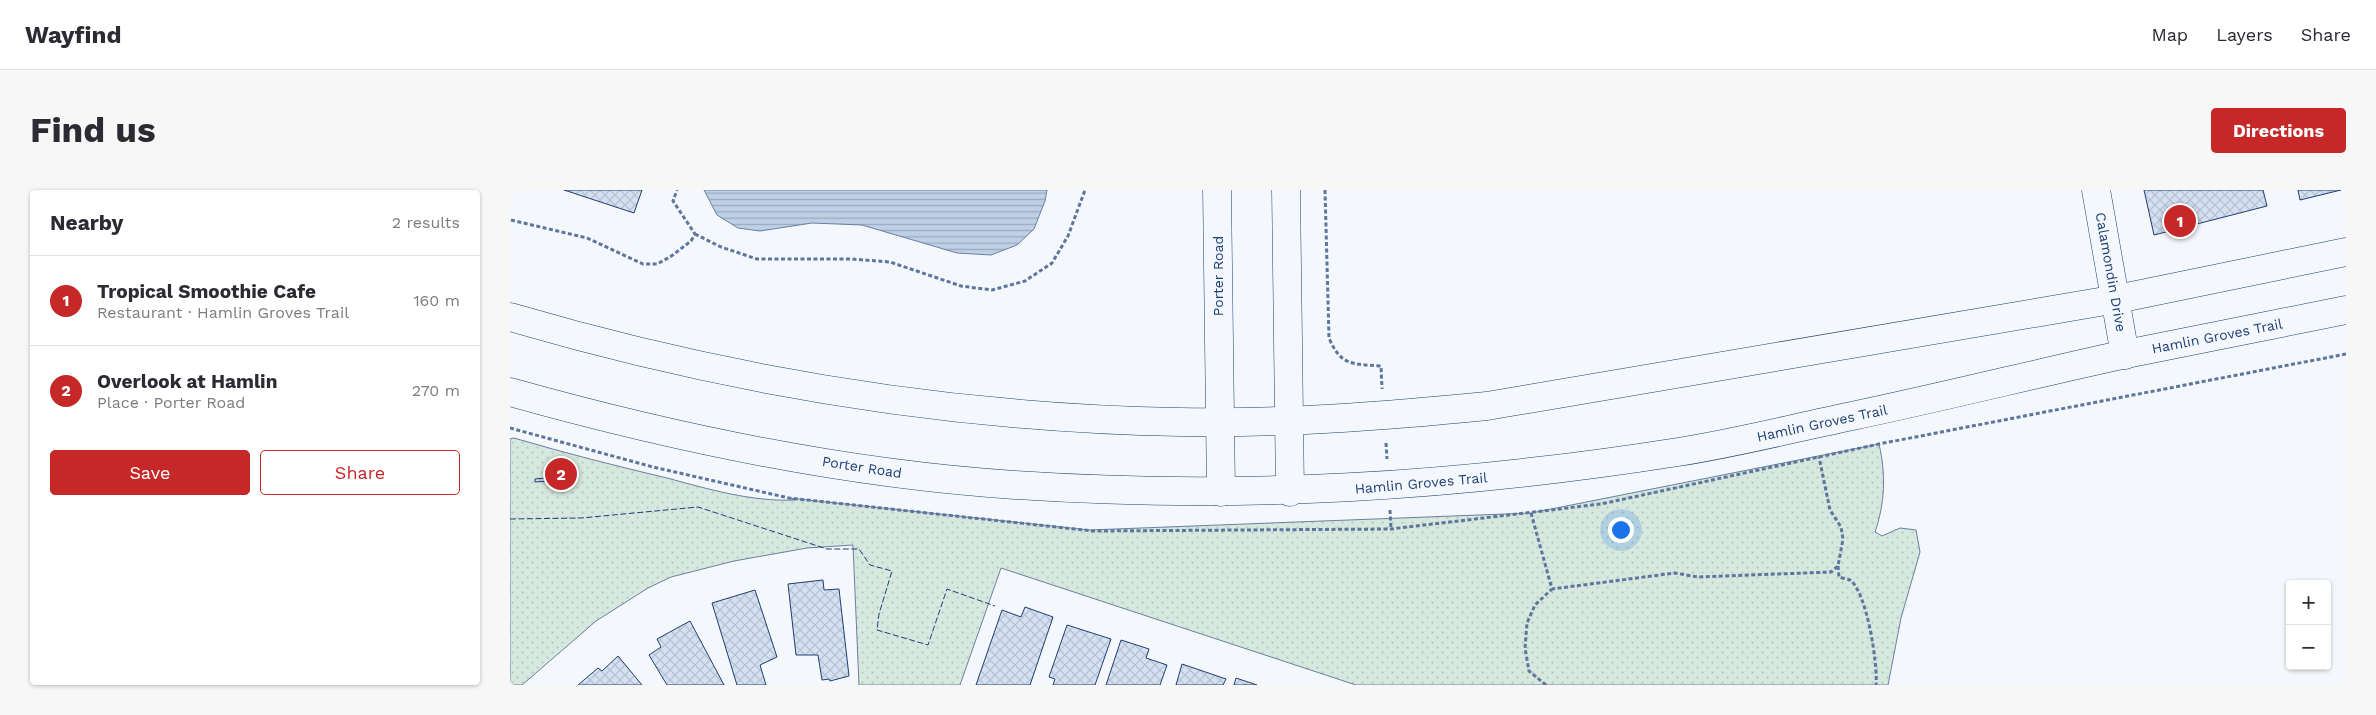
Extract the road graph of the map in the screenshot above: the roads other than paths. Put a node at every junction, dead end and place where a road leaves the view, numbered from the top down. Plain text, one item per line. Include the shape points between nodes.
1 (1217, 190) edge
2 (1286, 190) edge
3 (2096, 190) edge
4 (2346, 252) edge
5 (2117, 299) junction
6 (2346, 310) edge
7 (510, 317) edge
8 (2125, 354) junction
9 (510, 392) edge
10 (1290, 421) junction
11 (1219, 422) junction
12 (1221, 492) junction
13 (1290, 492) junction

1 - 11 main road, Porter Road
2 - 10 main road
3 - 5 main road, Calamondin Drive
4 - 5 main road
5 - 8 main road, Calamondin Drive
5 - 10 main road via 1487,406
6 - 8 main road, Hamlin Groves Trail
7 - 11 main road via 668,360 841,393 1055,416
8 - 13 main road, Hamlin Groves Trail via 1959,394 1682,452 1507,476
9 - 12 main road, Porter Road via 673,434 895,473 1013,485
10 - 11 main road
10 - 13 main road
11 - 12 main road, Porter Road
12 - 13 main road, Porter Road

